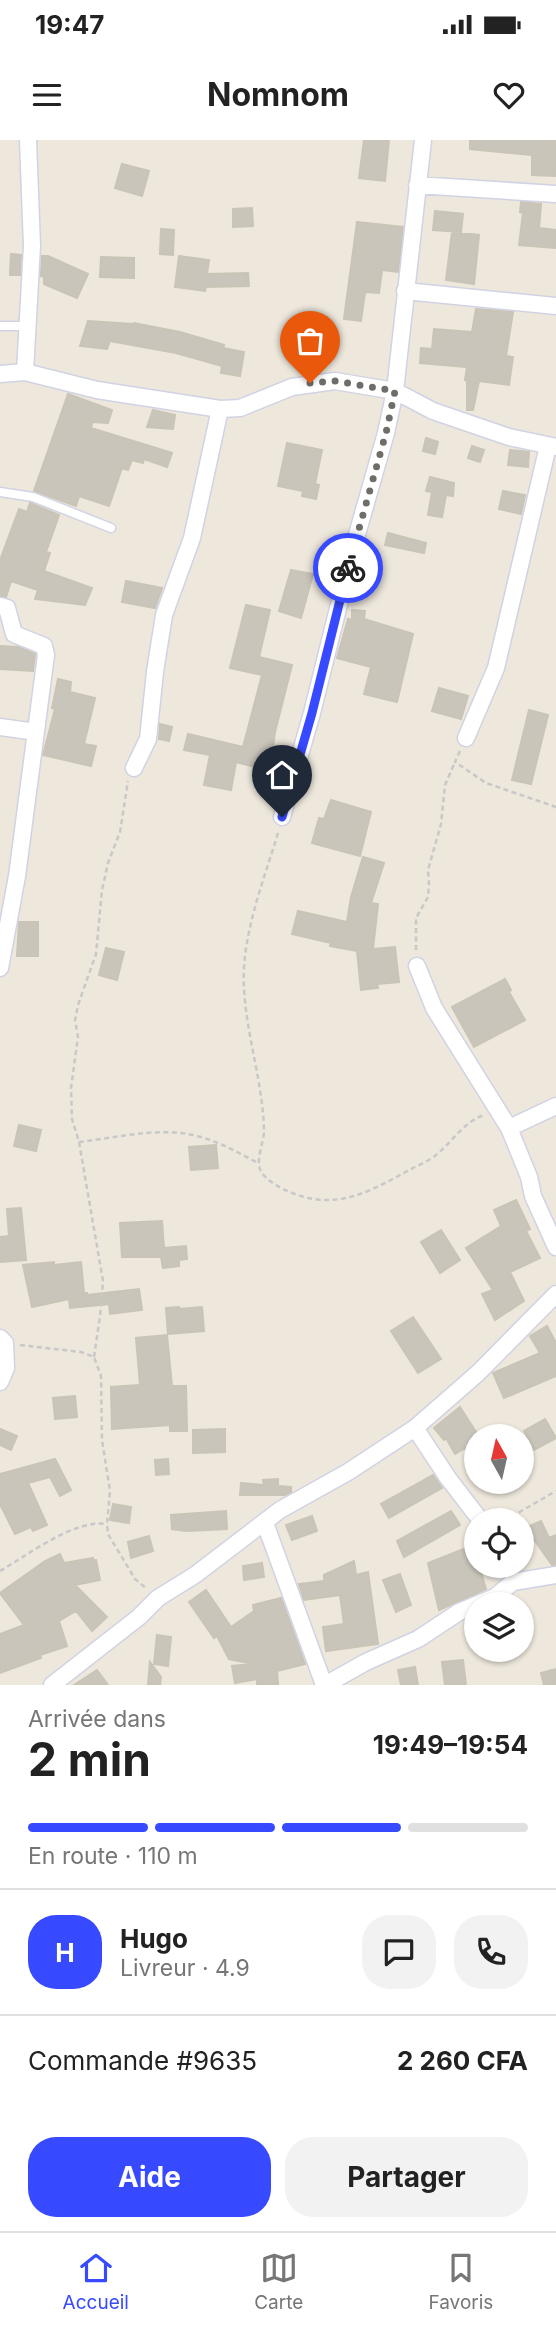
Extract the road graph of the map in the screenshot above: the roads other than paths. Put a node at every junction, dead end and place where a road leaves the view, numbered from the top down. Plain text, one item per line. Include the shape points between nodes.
1 (28, 140) edge
2 (423, 140) edge
3 (417, 185) junction
4 (556, 194) edge
5 (405, 291) junction
6 (556, 306) edge
7 (0, 326) edge
8 (28, 326) junction
9 (25, 372) junction
10 (0, 374) edge
11 (395, 391) junction
12 (220, 409) junction
13 (552, 447) edge
14 (0, 492) edge
15 (111, 528) dead end
16 (0, 606) edge
17 (0, 727) edge
18 (36, 732) junction
19 (467, 738) road end
20 (134, 768) road end
21 (282, 817) road end
22 (417, 966) road end
23 (0, 968) edge
24 (556, 1106) edge
25 (509, 1128) junction
26 (556, 1247) edge
27 (556, 1294) edge
28 (2, 1340) edge
29 (0, 1382) edge
30 (415, 1428) junction
31 (471, 1508) edge
32 (265, 1523) junction
33 (556, 1575) edge
34 (511, 1578) edge
35 (513, 1582) junction
36 (52, 1685) edge
37 (324, 1685) edge

1 - 8 street via 32,246
2 - 3 street
3 - 4 street
3 - 5 street
5 - 6 street
5 - 11 street
7 - 8 lane
8 - 9 street
9 - 10 street
9 - 12 street via 97,390
11 - 12 street via 335,381 310,383 240,408
11 - 13 street via 433,411 509,438
11 - 21 street
12 - 20 street via 192,538 164,615 148,739
13 - 19 street via 496,668
14 - 15 lane via 33,498
16 - 18 street via 7,608 14,634 46,650
17 - 18 street
18 - 23 street
22 - 25 street via 434,1008
24 - 25 street
25 - 26 street
27 - 30 street via 478,1373
28 - 29 street via 6,1368
30 - 31 street
30 - 32 street
32 - 36 street via 158,1598
32 - 37 street
33 - 35 street
34 - 35 street
35 - 37 street via 495,1597 459,1612 418,1639

